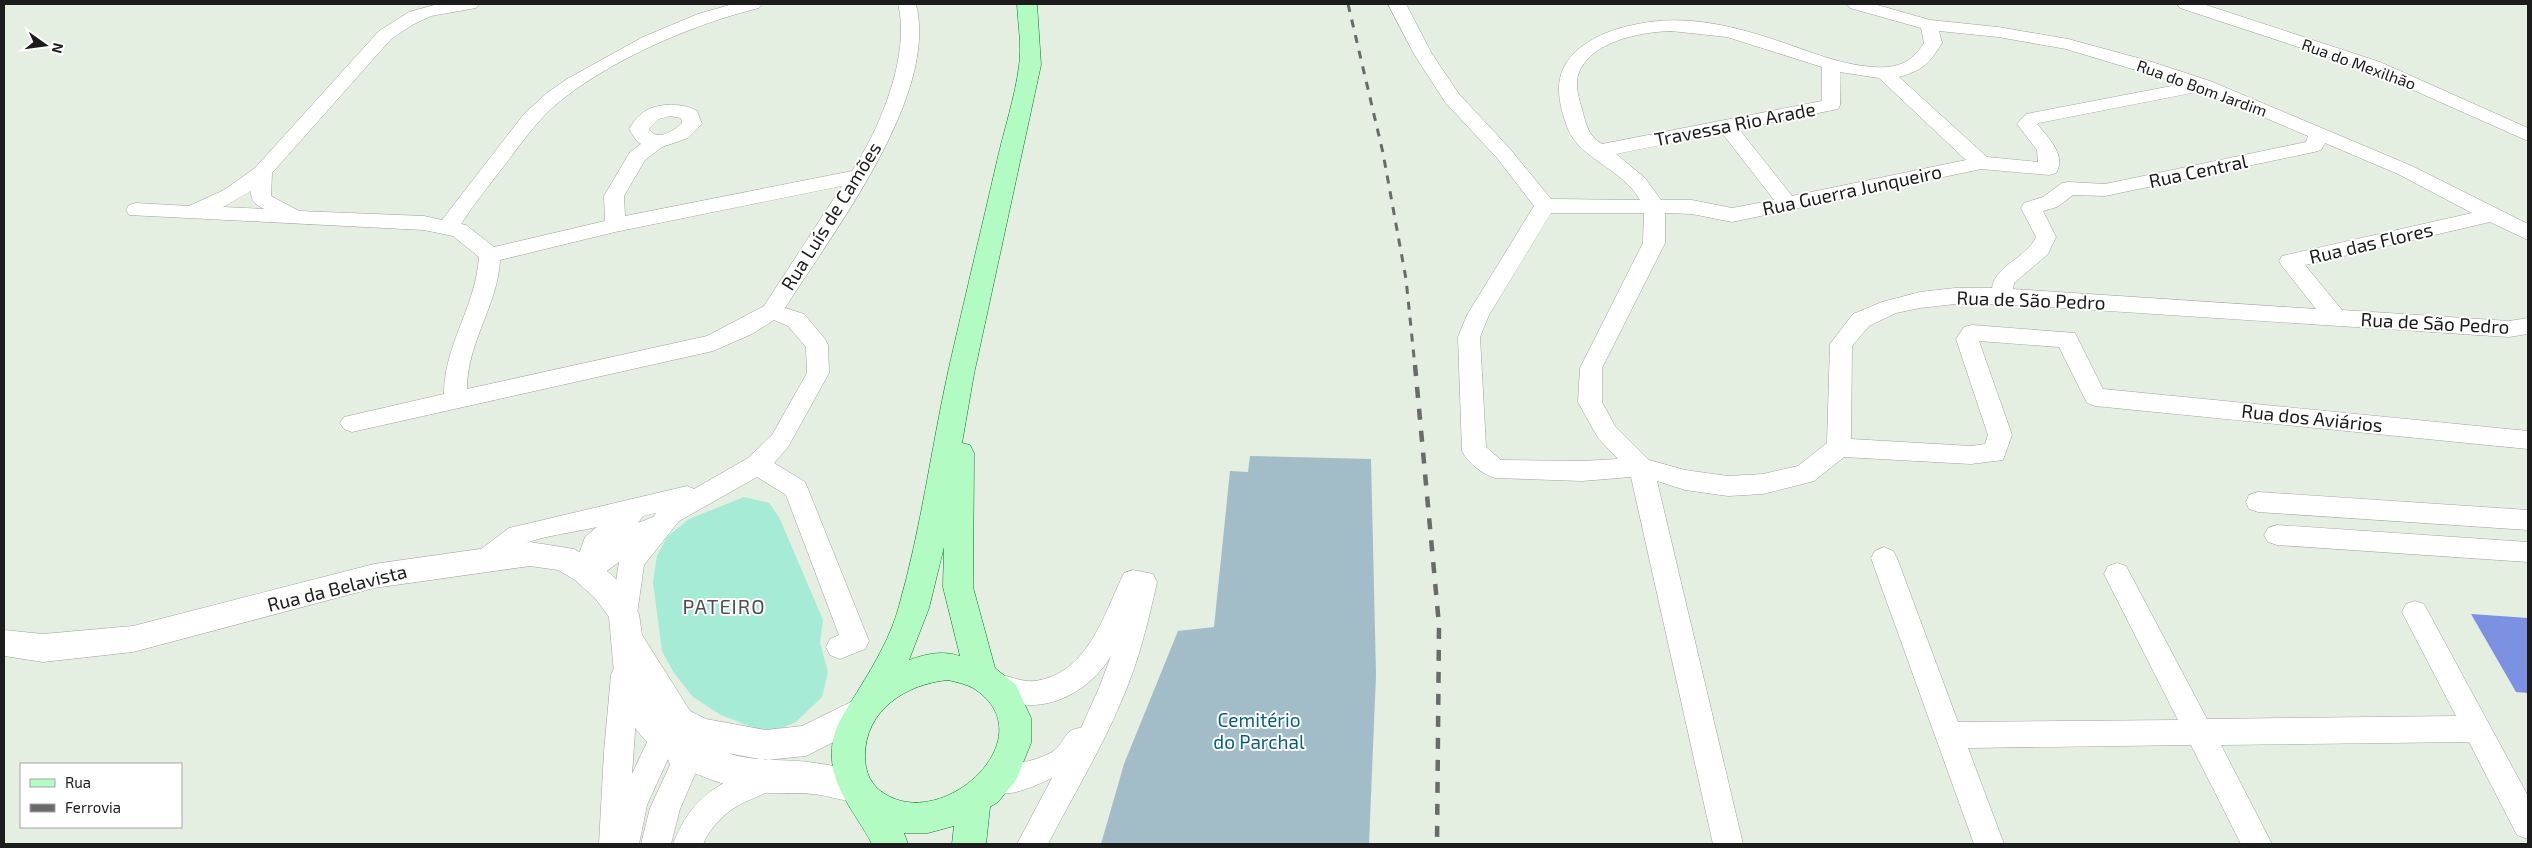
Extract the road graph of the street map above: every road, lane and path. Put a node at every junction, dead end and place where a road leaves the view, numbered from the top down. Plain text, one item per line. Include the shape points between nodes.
1 (470, 4) edge
2 (753, 4) edge
3 (907, 4) edge
4 (1027, 4) edge
5 (1397, 4) edge
6 (1856, 4) edge
7 (2186, 4) edge
8 (727, 6) edge
9 (1931, 34) junction
10 (1831, 64) junction
11 (1884, 73) junction
12 (2202, 85) junction
13 (1727, 126) junction
14 (2528, 135) edge
15 (2316, 140) junction
16 (658, 141) dead end
17 (1600, 151) junction
18 (1981, 163) junction
19 (2049, 169) junction
20 (262, 172) junction
21 (860, 176) junction
22 (2069, 188) junction
23 (1787, 203) junction
24 (1545, 206) junction
25 (1655, 208) junction
26 (136, 210) dead end
27 (181, 212) junction
28 (2493, 215) junction
29 (301, 218) junction
30 (615, 225) junction
31 (448, 227) junction
32 (2528, 233) edge
33 (490, 255) junction
34 (2001, 296) junction
35 (772, 311) junction
36 (2335, 317) junction
37 (2528, 326) edge
38 (961, 374) junction
39 (456, 399) junction
40 (352, 423) dead end
41 (2528, 440) edge
42 (1839, 447) junction
43 (756, 465) junction
44 (1641, 466) junction
45 (715, 489) junction
46 (2258, 502) dead end
47 (638, 509) junction
48 (670, 514) junction
49 (2528, 520) edge
50 (2277, 536) dead end
51 (2528, 552) edge
52 (1884, 558) dead end
53 (486, 559) junction
54 (586, 571) junction
55 (2117, 574) dead end
56 (2415, 612) dead end
57 (626, 627) junction
58 (4, 643) edge
59 (840, 647) dead end
60 (989, 679) junction
61 (1107, 703) junction
62 (865, 706) junction
63 (2477, 729) junction
64 (2199, 732) junction
65 (685, 733) junction
66 (1950, 735) junction
67 (769, 777) junction
68 (986, 792) junction
69 (863, 795) junction
70 (2528, 825) edge
71 (614, 844) edge
72 (626, 844) edge
73 (656, 844) edge
74 (688, 844) edge
75 (891, 844) edge
76 (969, 844) edge
77 (1032, 844) edge
78 (1728, 844) edge
79 (1989, 844) edge
80 (2257, 844) edge

1 - 20 street via 422,12 404,20 385,35
2 - 8 street
3 - 21 street, Rua Luís de Camões via 911,20 903,83 875,151
4 - 38 main road via 1030,64
5 - 24 street via 1423,54 1452,98 1504,154
6 - 9 street, Rua do Bom Jardim
7 - 14 street, Rua do Mexilhão via 2374,66
8 - 31 street via 592,72 553,98 525,125
9 - 11 street via 1926,54 1914,66
9 - 12 street, Rua do Bom Jardim via 1962,28 2068,44
10 - 11 street
10 - 13 street, Travessa Rio Arade via 1831,105
10 - 17 street via 1758,39 1696,26 1656,26 1621,33 1596,43 1569,75 1568,95 1583,140
11 - 18 street
12 - 15 street, Rua do Bom Jardim
12 - 19 street via 2033,118 2027,124 2047,149
13 - 17 street, Travessa Rio Arade
13 - 23 street
15 - 22 street, Rua Central via 2105,190
15 - 28 street via 2343,146 2405,170
16 - 30 street via 637,156 614,196
17 - 25 street via 1646,189
18 - 19 street, Rua Guerra Junqueiro
18 - 23 street, Rua Guerra Junqueiro
19 - 22 street
20 - 27 street via 239,192 214,205
20 - 29 street via 261,199
21 - 30 street
21 - 35 street, Rua Luís de Camões
22 - 34 street via 2050,202 2031,208 2046,237 2040,249 2004,280
23 - 25 street, Rua Guerra Junqueiro via 1732,215 1692,207
24 - 25 street, Rua Guerra Junqueiro
24 - 44 street via 1478,315 1469,337 1474,451 1495,468 1582,472
25 - 44 street via 1658,224 1654,243 1591,368 1590,402 1606,432
26 - 27 street
27 - 29 street
28 - 32 street
28 - 36 street, Rua das Flores via 2290,262
29 - 31 street via 424,223
30 - 33 street
31 - 33 street via 459,230
33 - 39 street via 490,271 482,301 460,354
34 - 36 street, Rua de São Pedro
34 - 42 street, Rua de São Pedro via 1920,300 1890,307 1861,320 1841,344
35 - 39 street via 713,343
35 - 43 street via 796,320 817,345 818,373 780,442
36 - 37 street, Rua de São Pedro via 2509,329
38 - 60 main road via 958,588
38 - 62 main road via 931,539 914,608 898,650
39 - 40 street
41 - 42 street, Rua dos Aviários via 2095,397 2067,339 1972,333 1967,339 2000,435 1994,453
42 - 44 street via 1805,474 1763,484 1728,486 1685,480
43 - 45 street
43 - 59 street via 796,489 855,640
44 - 78 street
45 - 47 street
45 - 48 street
46 - 49 street
47 - 53 street via 518,536
47 - 54 street via 594,544
48 - 54 street
48 - 57 street via 632,562
50 - 51 street
52 - 66 street
53 - 54 street, Rua da Belavista via 530,554 563,558
53 - 58 street, Rua da Belavista via 374,576 133,639 43,648
54 - 57 street, Rua da Belavista via 606,590
55 - 64 street
56 - 63 street
57 - 65 street via 632,696 660,734
57 - 71 street
60 - 61 street via 1034,694 1069,683 1090,666 1133,581 1144,582 1130,641
60 - 62 main road via 948,666 920,670 893,682
60 - 68 main road via 1011,705 1016,729 1012,756
61 - 68 street via 1064,761
61 - 77 street
62 - 65 street via 806,741 766,745
62 - 69 main road via 847,746 850,776
63 - 64 street
63 - 70 street
64 - 66 street
64 - 80 street
65 - 67 street via 697,758
65 - 72 street via 659,747 632,804
65 - 73 street via 685,765 665,808
66 - 79 street
67 - 69 street via 814,778
67 - 74 street via 727,794 696,824
68 - 69 main road via 945,815 914,819 886,813
68 - 76 main road
69 - 75 main road

